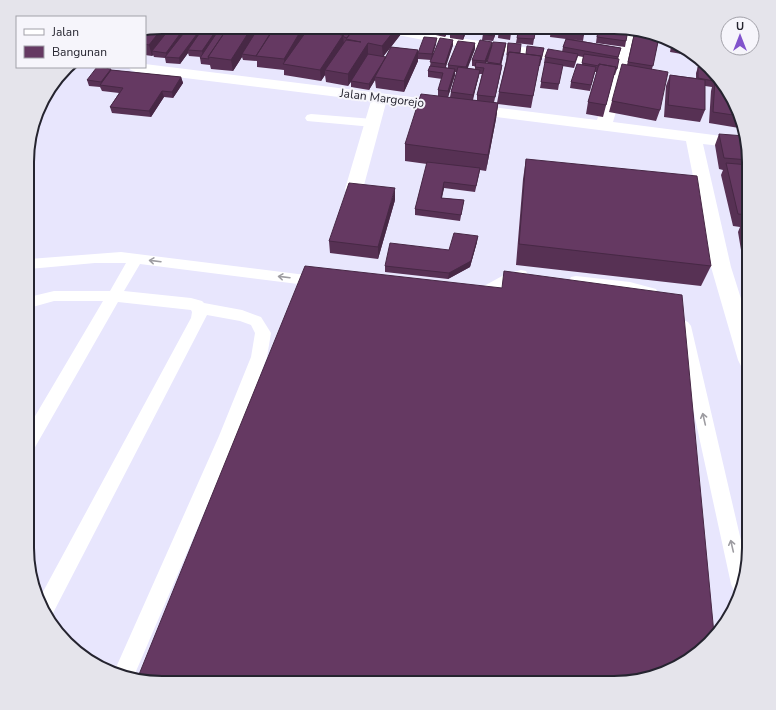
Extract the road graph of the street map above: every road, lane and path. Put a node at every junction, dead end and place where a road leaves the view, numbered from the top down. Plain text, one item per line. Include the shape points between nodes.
1 (413, 34) edge
2 (630, 35) edge
3 (622, 65) junction
4 (144, 68) edge
5 (380, 98) junction
6 (311, 118) dead end
7 (373, 123) junction
8 (604, 127) junction
9 (693, 136) junction
10 (741, 143) edge
11 (354, 189) edge
12 (136, 258) junction
13 (34, 264) edge
14 (534, 276) edge
15 (563, 279) edge
16 (340, 285) edge
17 (115, 296) junction
18 (663, 298) edge
19 (463, 299) edge
20 (34, 301) edge
21 (199, 308) junction
22 (677, 315) edge
23 (742, 337) edge
24 (34, 434) edge
25 (739, 576) edge
26 (47, 604) edge
27 (126, 670) edge

1 - 3 street
2 - 3 street
3 - 8 street
4 - 5 street, Jalan Margorejo
5 - 7 street
5 - 8 street, Jalan Margorejo
6 - 7 lane
7 - 11 street
8 - 9 street, Jalan Margorejo
9 - 10 street, Jalan Margorejo
9 - 23 street via 721,267
12 - 13 lane via 95,258
16 -> 12 lane
12 - 17 lane
14 - 19 lane via 519,275 490,292
15 - 18 lane via 630,287
17 - 20 lane via 54,296
17 - 21 lane via 191,304
17 - 24 lane
21 - 26 lane via 199,318
21 - 27 lane via 256,321 262,333 259,357 228,436
25 -> 22 lane via 681,321

